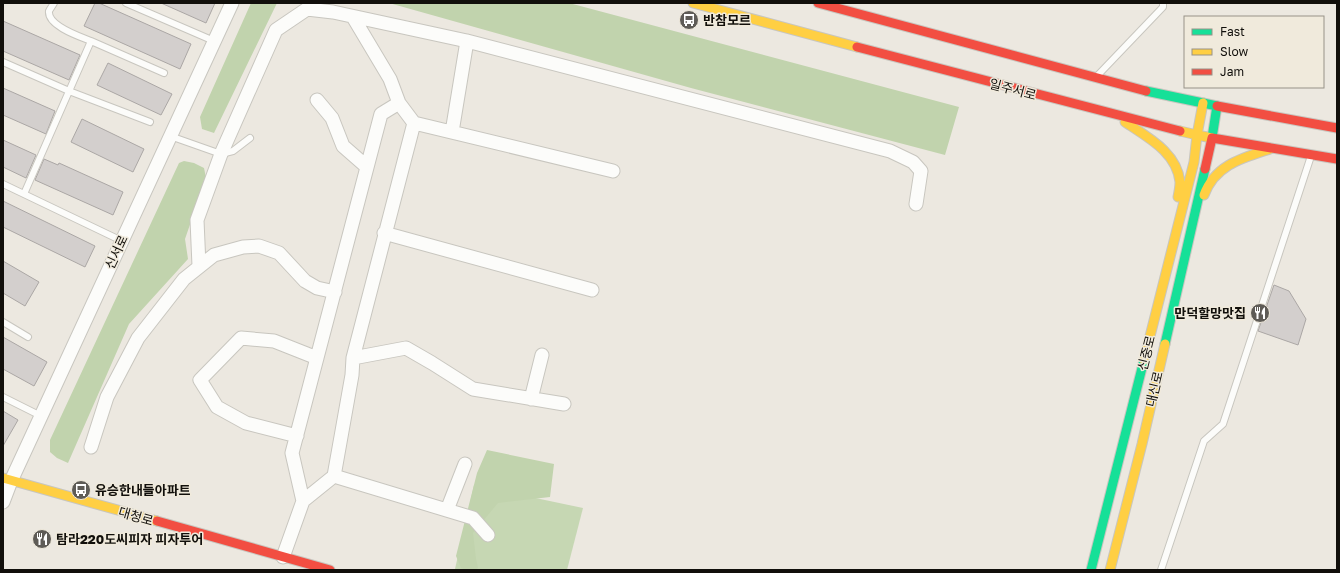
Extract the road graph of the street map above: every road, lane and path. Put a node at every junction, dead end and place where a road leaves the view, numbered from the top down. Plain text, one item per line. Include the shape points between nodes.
1 (54, 3) edge
2 (126, 3) edge
3 (232, 3) edge
4 (693, 3) edge
5 (818, 3) edge
6 (1163, 3) edge
7 (353, 17) junction
8 (91, 41) junction
9 (467, 41) junction
10 (214, 42) junction
11 (3, 62) edge
12 (164, 73) dead end
13 (1095, 77) junction
14 (69, 91) junction
15 (317, 100) dead end
16 (399, 103) junction
17 (1203, 103) junction
18 (1217, 106) junction
19 (1114, 115) junction
20 (150, 122) dead end
21 (414, 123) junction
22 (1337, 128) edge
23 (452, 132) junction
24 (1197, 135) junction
25 (170, 136) junction
26 (250, 138) dead end
27 (1212, 138) junction
28 (1274, 148) junction
29 (221, 154) junction
30 (1311, 154) junction
31 (1337, 159) edge
32 (367, 167) junction
33 (613, 171) dead end
34 (3, 184) edge
35 (24, 194) junction
36 (916, 204) dead end
37 (1177, 230) junction
38 (384, 233) junction
39 (1189, 236) junction
40 (122, 241) junction
41 (199, 266) junction
42 (592, 290) dead end
43 (335, 292) junction
44 (3, 322) edge
45 (28, 338) dead end
46 (542, 355) dead end
47 (317, 358) junction
48 (352, 358) junction
49 (3, 396) edge
50 (532, 398) junction
51 (564, 404) dead end
52 (40, 416) junction
53 (297, 436) junction
54 (91, 447) dead end
55 (465, 464) dead end
56 (334, 476) junction
57 (7, 480) edge
58 (303, 501) junction
59 (3, 502) edge
60 (447, 510) junction
61 (488, 536) dead end
62 (283, 557) junction
63 (330, 570) edge
64 (1091, 570) edge
65 (1110, 570) edge
66 (1161, 570) edge

1 - 8 lane via 50,11 51,19 62,28
2 - 10 lane
3 - 10 street, 신서로
4 - 19 main road, 일주서로
5 - 13 main road
6 - 13 lane via 1163,7
7 - 9 street
7 - 16 street via 390,79
7 - 29 street via 306,9 276,30
8 - 12 lane
8 - 14 lane
9 - 23 street
9 - 36 street via 890,151 913,162 921,171
10 - 25 street, 신서로
11 - 14 lane
13 - 17 main road
14 - 20 lane
14 - 35 lane
15 - 32 street via 332,118 343,146
16 - 21 street
16 - 32 street via 381,114
17 - 18 main road
17 - 24 main road, 신중로
18 - 22 main road
18 - 27 main road, 대신로
19 - 24 main road, 일주서로
19 - 37 main road via 1163,148 1178,169 1180,191 1173,217
21 - 23 street
21 - 38 street
23 - 33 street
24 - 27 main road, 일주서로
24 - 37 main road, 신중로 via 1194,162
25 - 29 lane
25 - 40 street, 신서로
26 - 29 lane via 233,151
27 - 28 main road, 일주서로
27 - 39 main road, 대신로
28 - 30 main road, 일주서로
28 - 39 main road via 1241,158 1213,177 1205,190 1196,229
29 - 41 street via 197,220
30 - 31 main road, 일주서로
30 - 66 lane via 1223,424 1204,441
32 - 43 street
34 - 35 lane
35 - 40 lane
37 - 64 main road, 신중로
38 - 42 street
38 - 48 street
39 - 65 main road, 대신로 via 1142,444
40 - 52 street, 신서로
41 - 43 street via 214,255 243,247 259,246 279,253 311,285
41 - 54 street via 184,278 138,338 107,397
43 - 47 street
44 - 45 lane
46 - 50 street
47 - 53 street
47 - 53 street via 274,341 241,338 200,380 217,407 246,423
48 - 50 street via 406,348 473,389
48 - 56 street via 352,375
49 - 52 lane
50 - 51 street
52 - 57 street, 신서로
53 - 58 street via 292,453
55 - 60 street
56 - 58 street
56 - 60 street
57 - 59 street, 신서로
57 - 62 main road, 대청로
58 - 62 street
60 - 61 street via 473,518
62 - 63 main road, 대청로

